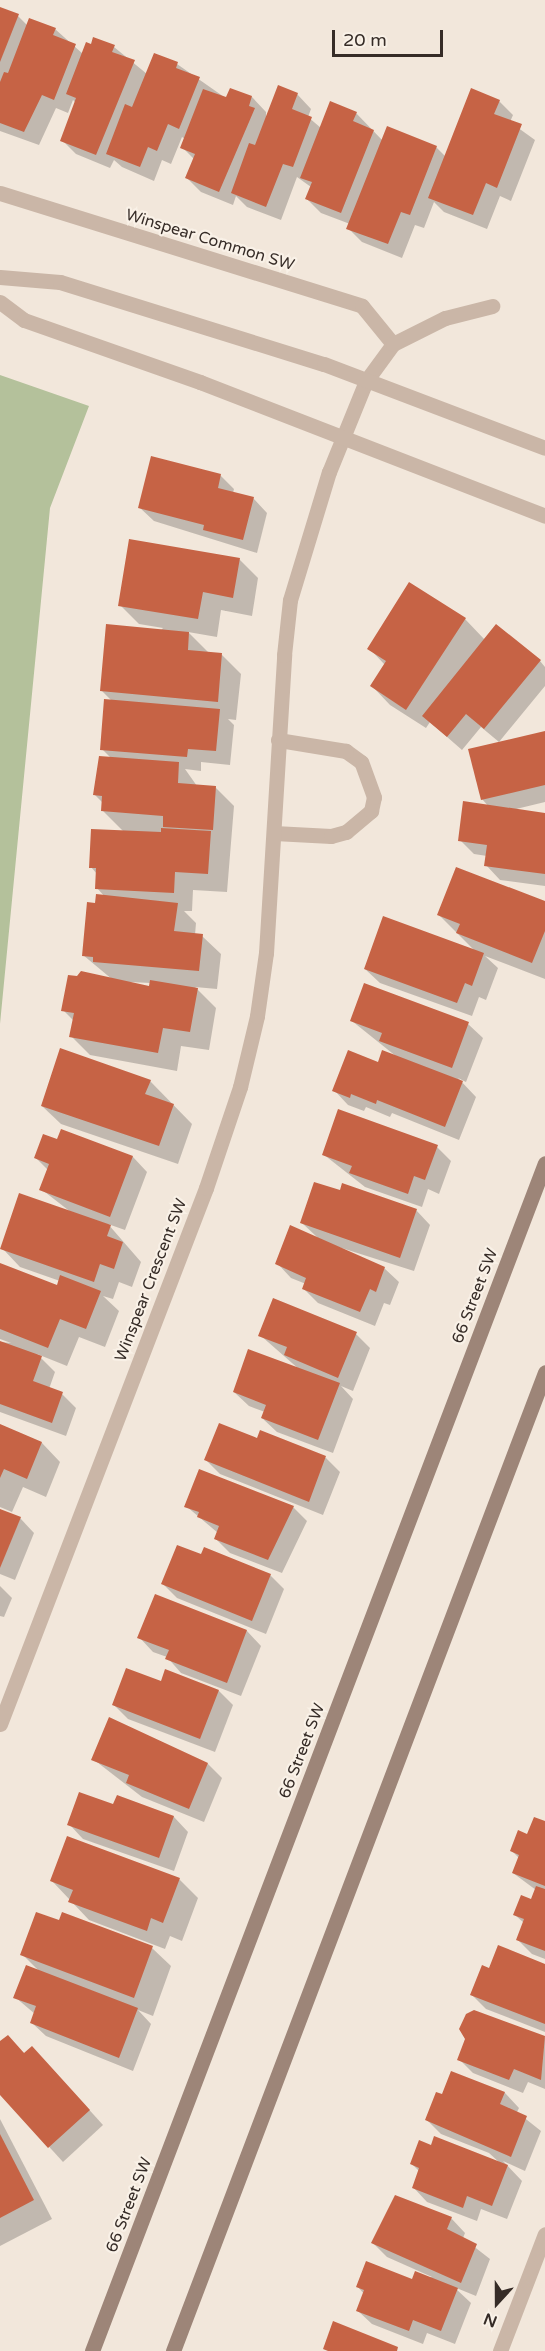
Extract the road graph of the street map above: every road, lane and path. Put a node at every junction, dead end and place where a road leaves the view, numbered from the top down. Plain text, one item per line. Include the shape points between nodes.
1 (0, 194) edge
2 (0, 277) edge
3 (0, 302) edge
4 (492, 306) dead end
5 (393, 344) junction
6 (366, 381) junction
7 (344, 438) junction
8 (545, 447) edge
9 (545, 516) edge
10 (278, 740) junction
11 (274, 833) junction
12 (545, 1163) edge
13 (545, 1372) edge
14 (0, 1724) edge
15 (544, 2237) edge
16 (92, 2351) edge
17 (173, 2351) edge
18 (500, 2351) edge

1 - 5 street, Winspear Common SW via 362,306
2 - 6 street via 60,282
3 - 7 street via 24,320
4 - 5 street via 445,318
5 - 6 street
6 - 7 street
6 - 8 street
7 - 9 street
7 - 10 street, Winspear Crescent SW via 310,525 293,589
10 - 11 street, Winspear Crescent SW
10 - 11 street via 346,751 361,762 375,797 371,811 346,832 331,836
11 - 14 street, Winspear Crescent SW via 266,953 257,1016 240,1087 206,1188
12 - 16 main road, 66 Street SW
13 - 17 main road
15 - 18 street

